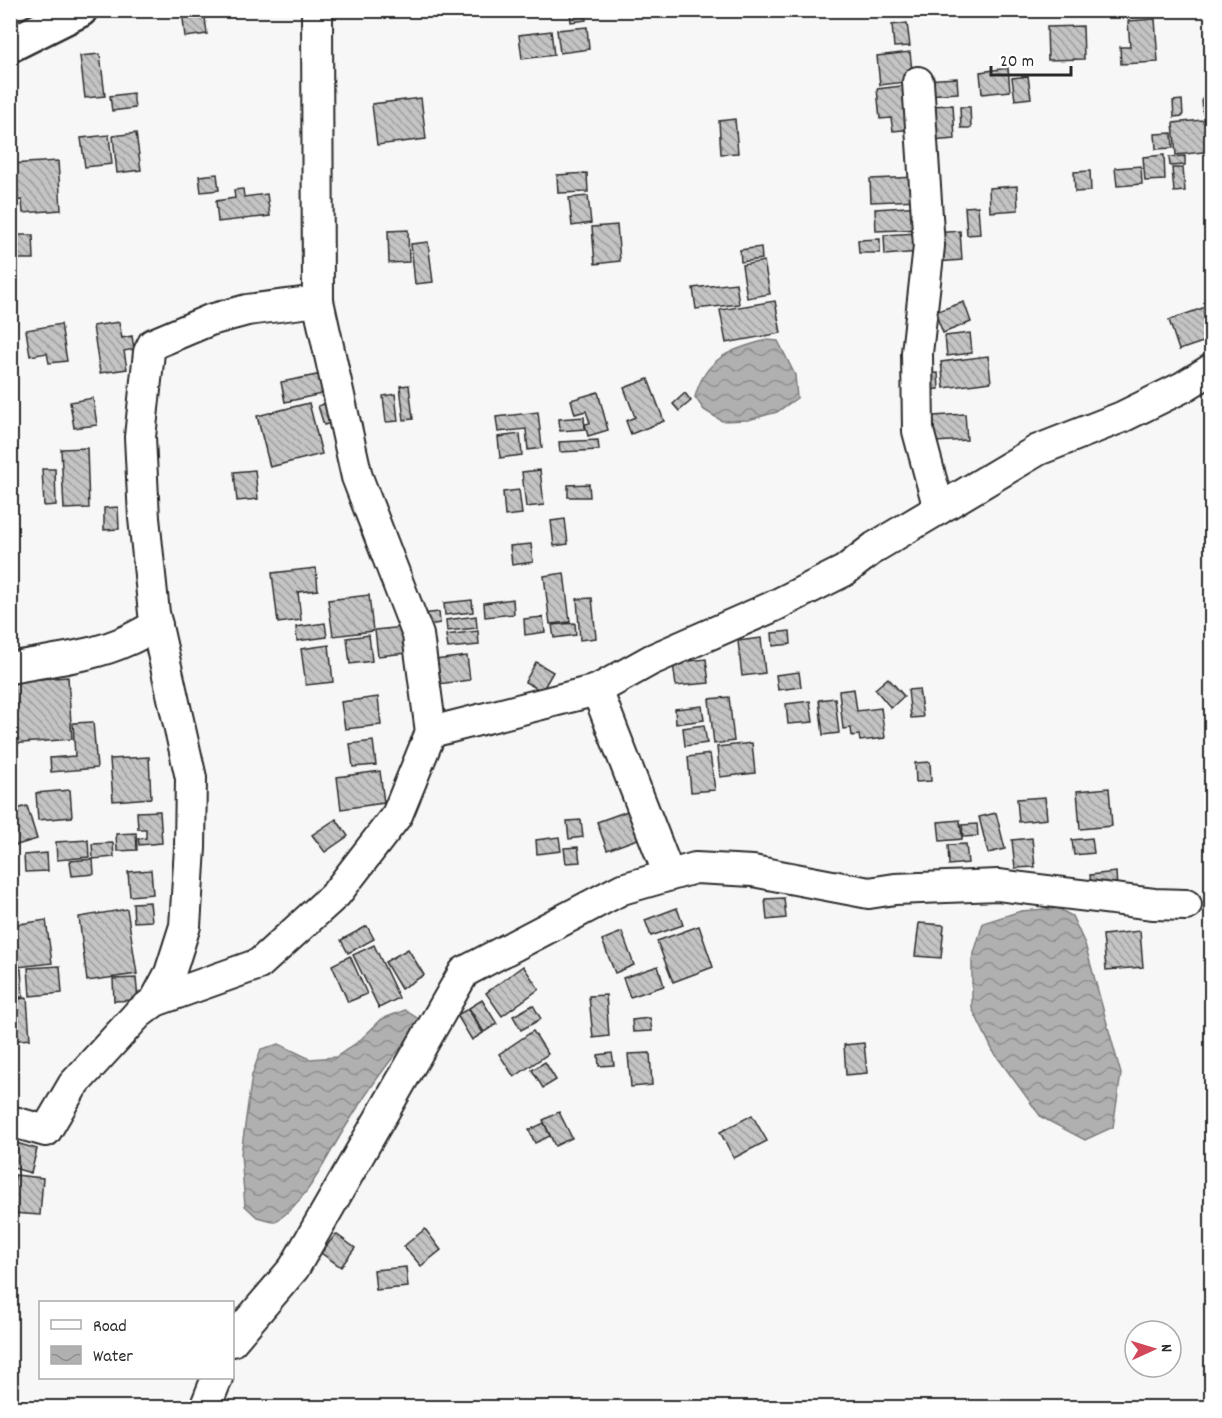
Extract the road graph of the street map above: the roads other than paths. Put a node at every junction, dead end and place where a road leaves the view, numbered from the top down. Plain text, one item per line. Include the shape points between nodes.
1 (80, 10) edge
2 (317, 10) edge
3 (10, 45) edge
4 (918, 82) dead end
5 (318, 301) junction
6 (1212, 369) edge
7 (939, 509) junction
8 (157, 625) junction
9 (10, 668) edge
10 (597, 690) junction
11 (431, 732) junction
12 (669, 875) junction
13 (1186, 905) dead end
14 (155, 1001) junction
15 (10, 1121) edge
16 (234, 1339) edge
17 (216, 1379) edge
18 (204, 1407) edge

1 - 3 street
2 - 5 street
4 - 7 street via 929,246 917,353 918,430
5 - 8 street via 247,310 210,320 153,344 147,363 140,437 144,518
5 - 11 street via 357,477 418,635
6 - 7 street via 1122,417 1038,450
7 - 10 street via 875,547 844,571 669,651
8 - 9 street via 97,651
8 - 14 street via 191,778 185,926 170,973
10 - 11 street
10 - 12 street
11 - 14 street via 397,815 336,894 259,964
12 - 13 street via 695,868 753,871 869,893 998,885
12 - 16 street via 622,889 464,972 294,1268
14 - 15 street via 73,1084 46,1131
17 - 18 street

